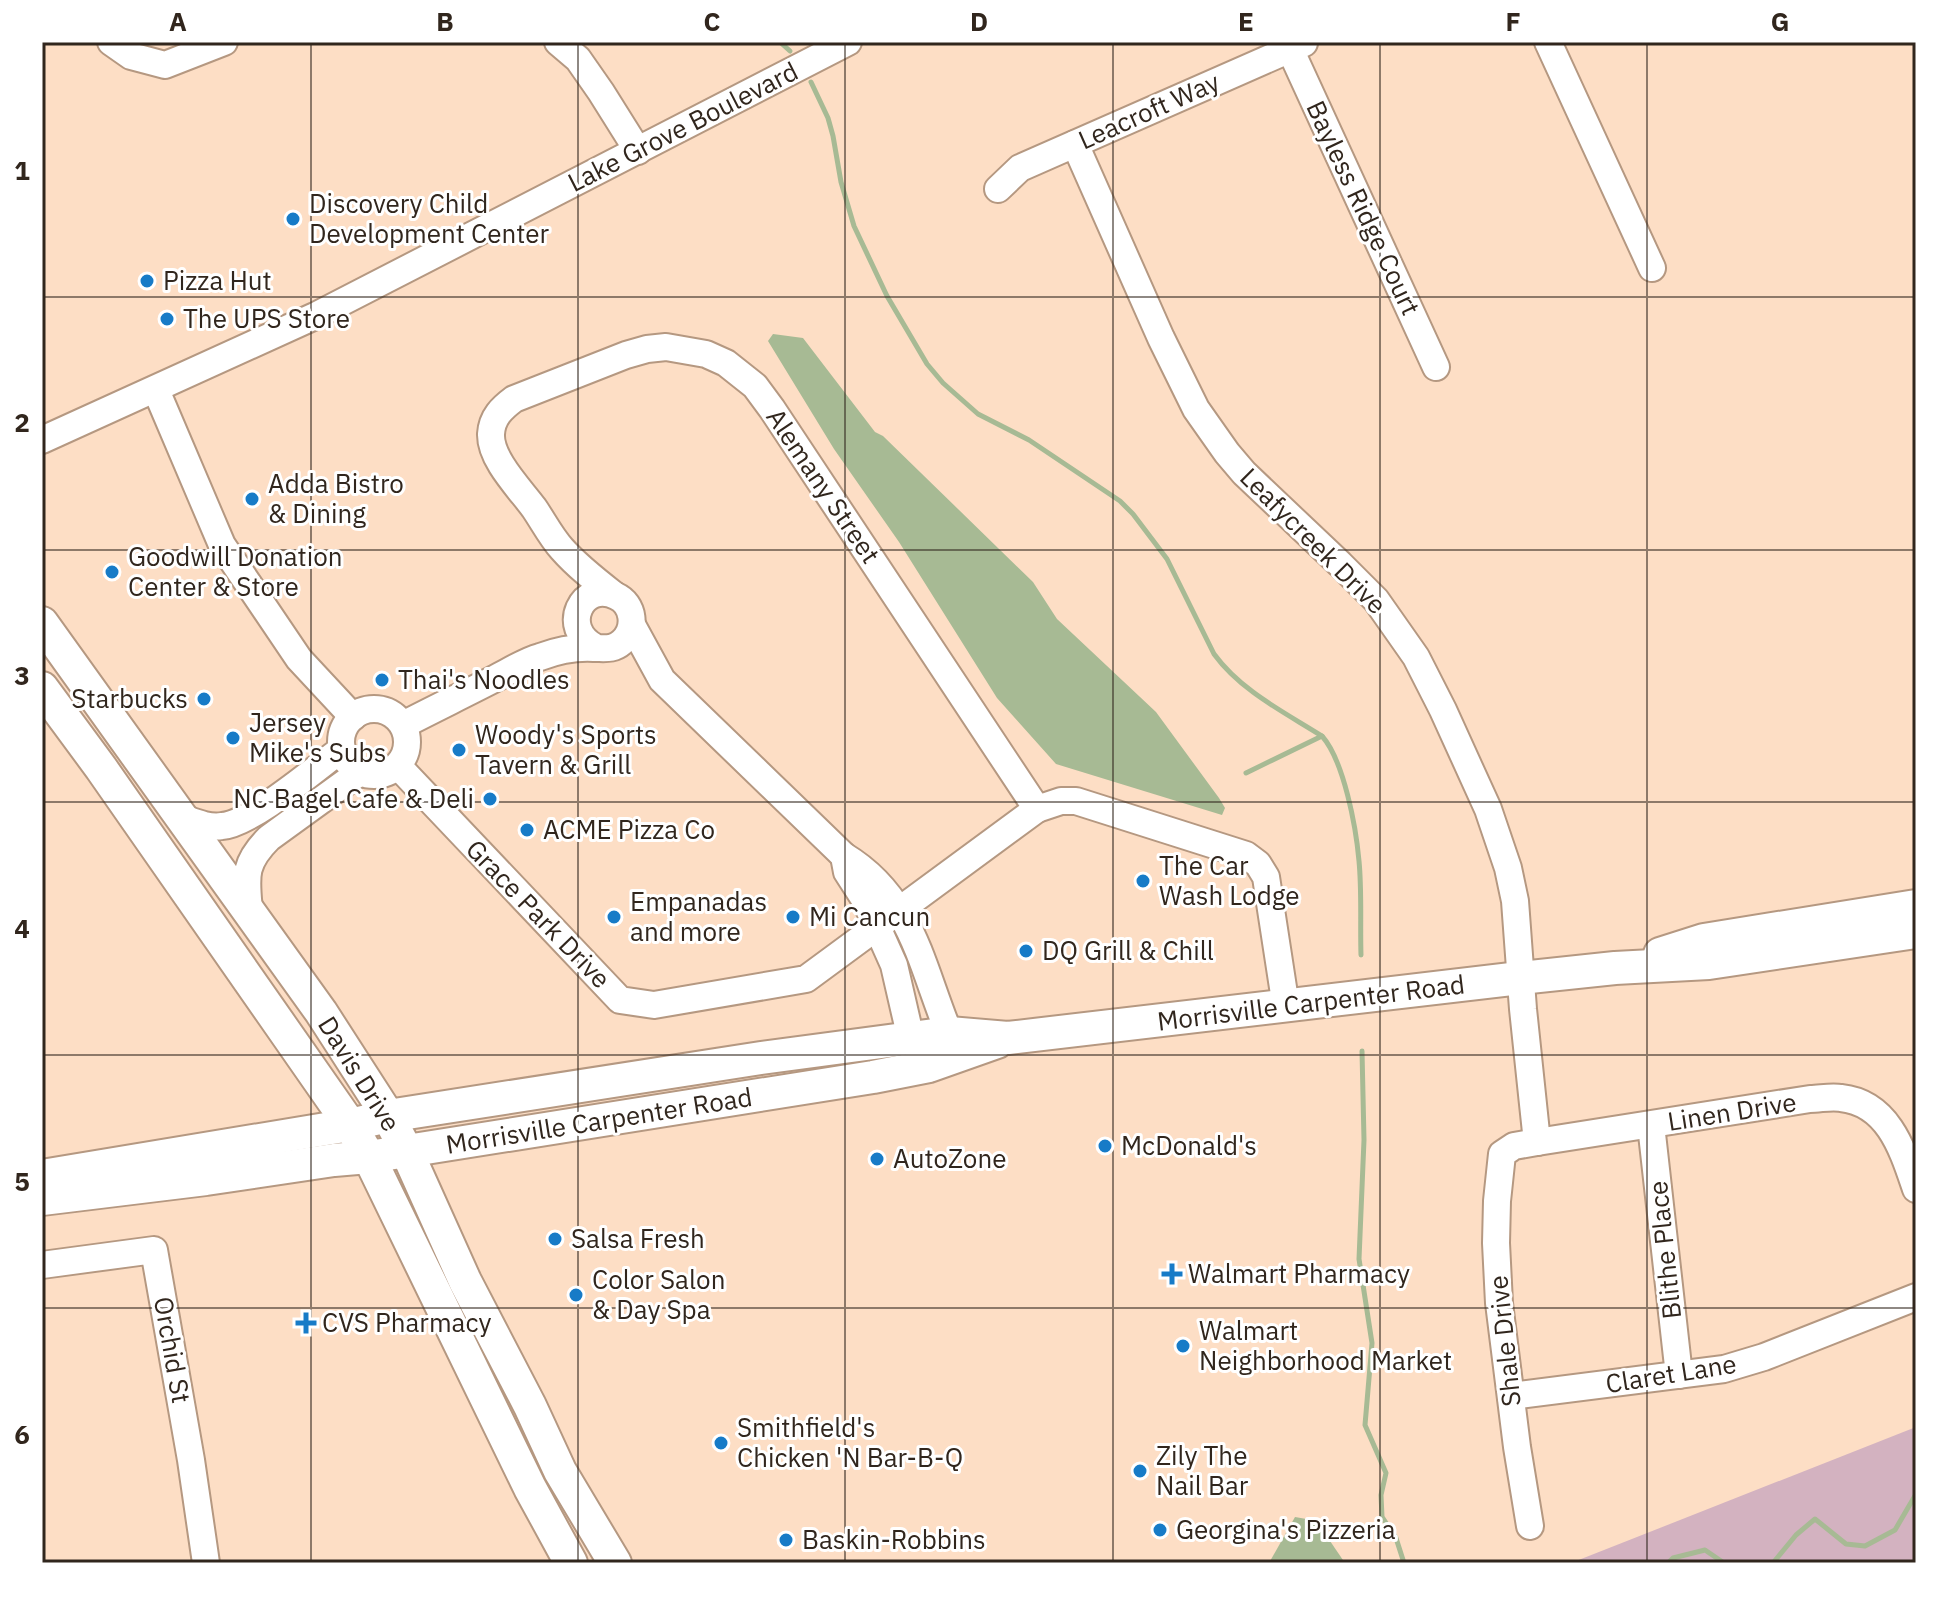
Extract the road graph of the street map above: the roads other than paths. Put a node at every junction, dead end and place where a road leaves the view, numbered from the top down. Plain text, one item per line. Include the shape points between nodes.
1 (111, 42) edge
2 (224, 42) edge
3 (558, 42) edge
4 (848, 42) edge
5 (1548, 42) edge
6 (1299, 46) edge
7 (1075, 144) junction
8 (638, 151) junction
9 (998, 189) dead end
10 (1652, 268) dead end
11 (1436, 367) dead end
12 (156, 390) junction
13 (42, 440) edge
14 (559, 546) junction
15 (613, 594) junction
16 (577, 614) junction
17 (42, 623) edge
18 (632, 625) junction
19 (603, 648) junction
20 (539, 657) junction
21 (662, 680) junction
22 (42, 688) edge
23 (353, 717) junction
24 (403, 725) junction
25 (342, 749) junction
26 (398, 766) junction
27 (360, 772) junction
28 (1037, 809) junction
29 (180, 817) junction
30 (844, 856) junction
31 (1916, 906) edge
32 (899, 909) junction
33 (249, 910) junction
34 (877, 925) junction
35 (1916, 932) edge
36 (1615, 968) junction
37 (1520, 978) junction
38 (1286, 1007) junction
39 (949, 1033) junction
40 (1008, 1038) junction
41 (911, 1039) junction
42 (929, 1066) junction
43 (388, 1116) junction
44 (350, 1125) junction
45 (1651, 1125) junction
46 (1537, 1142) junction
47 (407, 1152) junction
48 (1502, 1154) joint
49 (369, 1157) junction
50 (42, 1176) edge
51 (1916, 1189) edge
52 (42, 1199) edge
53 (42, 1265) edge
54 (1916, 1297) edge
55 (1679, 1375) junction
56 (1511, 1396) junction
57 (1530, 1526) dead end
58 (206, 1563) edge
59 (571, 1563) edge
60 (615, 1563) edge

1 - 2 street via 131,56 165,65
3 - 8 street via 578,59
4 - 8 street, Lake Grove Boulevard
5 - 10 street
6 - 7 street, Leacroft Way
6 - 11 street, Bayless Ridge Court
7 - 9 street, Leacroft Way via 1020,168
7 - 37 street, Leafycreek Drive via 1204,421 1244,473 1376,600 1422,669 1498,835 1515,901
8 - 12 street, Lake Grove Boulevard via 326,311
12 - 13 street, Lake Grove Boulevard
12 - 23 street via 222,545 299,659
14 - 15 street, Alemany Street
14 - 16 street, Alemany Street via 572,578
14 - 28 street, Alemany Street via 492,445 494,420 502,408 647,349 684,349 726,363 755,386 772,409
15 - 16 street via 588,598
15 - 18 street via 626,603
16 - 19 street via 581,637
16 - 20 street
17 - 29 main road, Davis Drive
18 - 19 street via 625,640
18 - 21 street
19 - 20 street
19 - 21 street
20 - 24 street
21 - 30 street
22 - 44 main road, Davis Drive
23 - 24 street via 374,709
23 - 25 street via 343,731
24 - 26 street via 407,746
25 - 27 street
25 - 29 street via 241,820 207,827
26 - 27 street via 380,775
26 - 34 street, Grace Park Drive via 620,1000 654,1005 806,979
27 - 33 street via 258,849 247,877
28 - 32 street
28 - 38 street via 1076,801 1246,855 1258,864 1266,877
29 - 33 main road, Davis Drive
30 - 32 street via 862,867
30 - 34 street via 847,872
31 - 36 main road, Morrisville Carpenter Road via 1704,940
32 - 34 street
32 - 39 street
33 - 43 main road, Davis Drive
34 - 41 street via 894,965
35 - 36 main road, Morrisville Carpenter Road via 1709,963
36 - 37 main road, Morrisville Carpenter Road
37 - 38 main road, Morrisville Carpenter Road
37 - 46 street, Leafycreek Drive
38 - 40 main road, Morrisville Carpenter Road
39 - 40 main road, Morrisville Carpenter Road
39 - 41 main road, Morrisville Carpenter Road
39 - 42 street
40 - 42 main road, Morrisville Carpenter Road
41 - 42 street
41 - 43 main road, Morrisville Carpenter Road
42 - 47 main road, Morrisville Carpenter Road
43 - 44 main road, Morrisville Carpenter Road
43 - 47 main road, Davis Drive
44 - 49 main road, Davis Drive
44 - 50 main road, Morrisville Carpenter Road
45 - 46 street, Linen Drive
45 - 51 street, Linen Drive via 1841,1097 1881,1116 1896,1135
45 - 55 street, Blithe Place
46 - 48 street, Linen Drive
47 - 49 main road, Morrisville Carpenter Road
47 - 60 main road, Davis Drive via 560,1471
48 - 56 street, Shale Drive via 1496,1243
49 - 52 main road, Morrisville Carpenter Road
49 - 59 main road, Davis Drive
53 - 58 street, Orchid St via 154,1250
54 - 55 street, Claret Lane via 1764,1357
55 - 56 street, Claret Lane
56 - 57 street, Shale Drive

